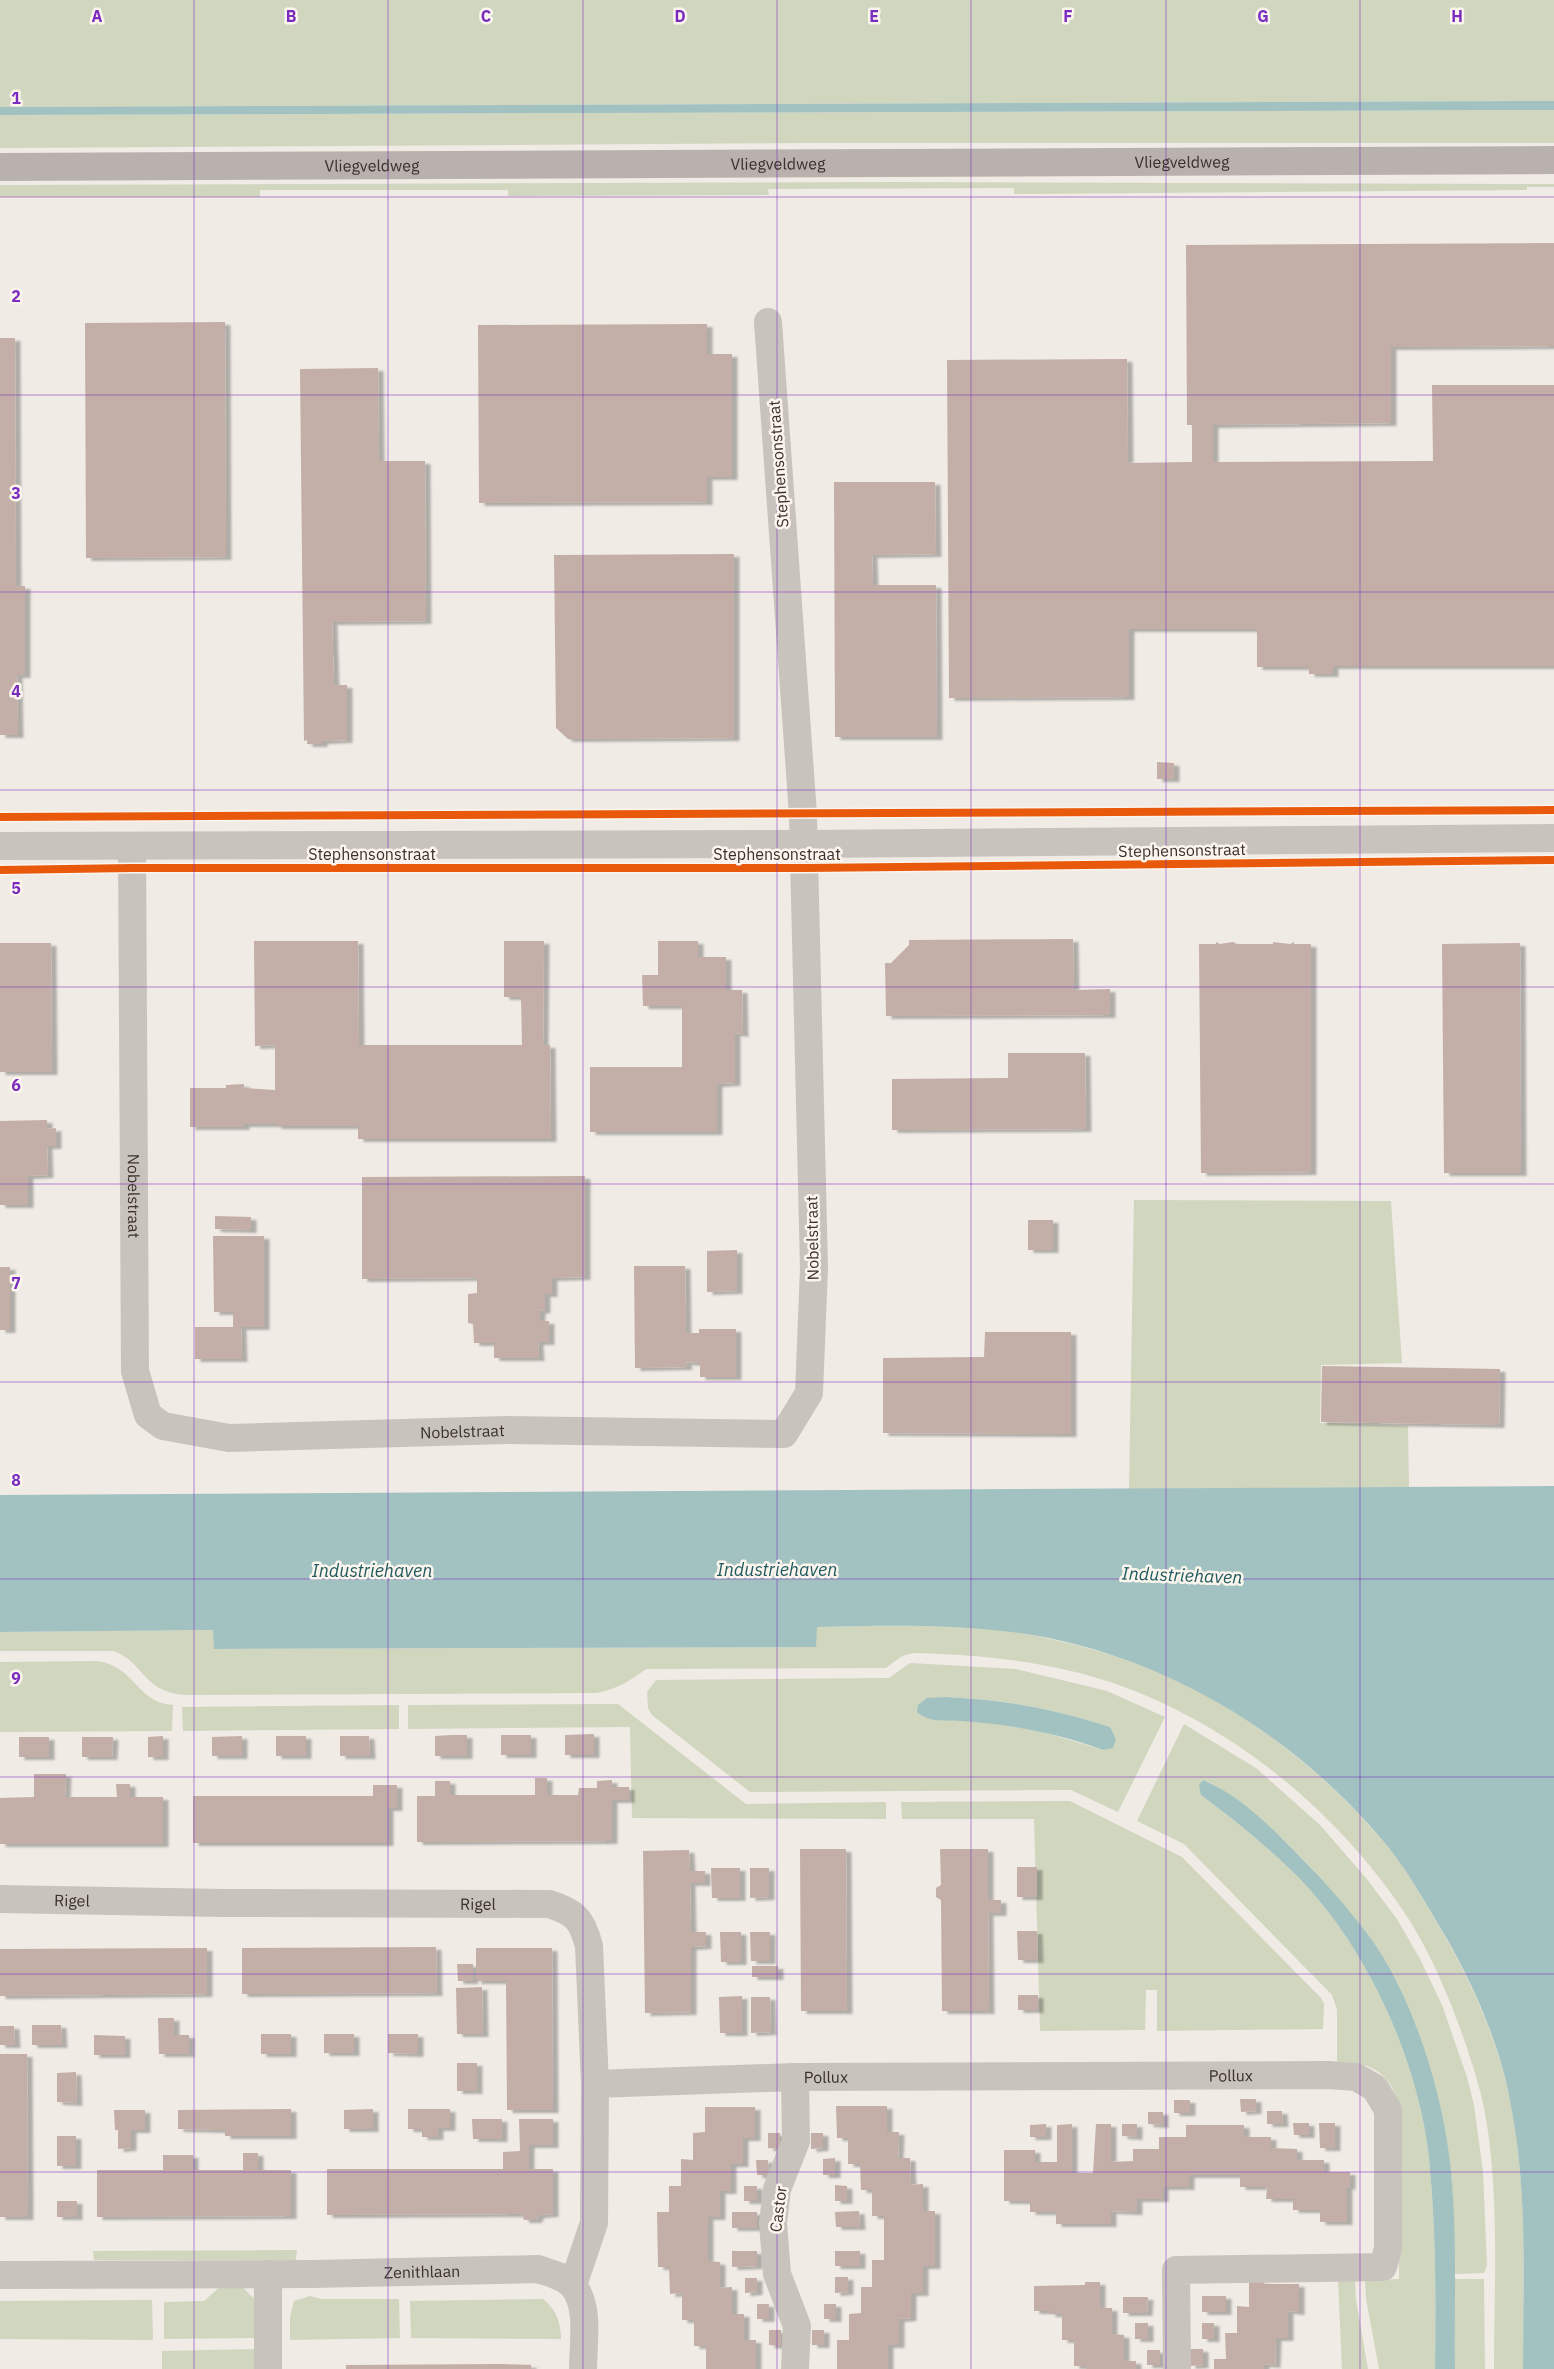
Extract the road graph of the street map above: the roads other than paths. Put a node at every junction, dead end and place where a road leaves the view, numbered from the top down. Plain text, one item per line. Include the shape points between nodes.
1 (1554, 160) edge
2 (0, 167) edge
3 (768, 322) dead end
4 (1554, 838) edge
5 (804, 844) junction
6 (0, 846) edge
7 (132, 846) junction
8 (0, 1899) edge
9 (795, 2078) junction
10 (595, 2084) junction
11 (0, 2274) edge
12 (268, 2274) junction
13 (572, 2285) junction
14 (268, 2369) edge
15 (583, 2369) edge
16 (795, 2369) edge
17 (1176, 2369) edge

1 - 2 main road, Vliegveldweg
3 - 5 street, Stephensonstraat
4 - 5 street, Stephensonstraat
5 - 7 street, Stephensonstraat
5 - 7 street, Nobelstraat via 814,1268 808,1393 784,1434 506,1430 229,1438 163,1426 148,1415 135,1371
6 - 7 street, Stephensonstraat
8 - 10 street, Rigel via 242,1904 549,1904 569,1910 584,1927 589,1946
9 - 10 street, Pollux
9 - 16 street, Castor via 796,2141 777,2189 772,2222 777,2274 797,2326
9 - 17 street, Pollux via 1330,2074 1356,2077 1375,2088 1388,2110 1388,2248 1383,2267 1176,2270
10 - 13 street, Rigel via 594,2223
11 - 12 street, Zenithlaan
12 - 13 street, Zenithlaan via 538,2269
12 - 14 street
13 - 15 street via 582,2303

